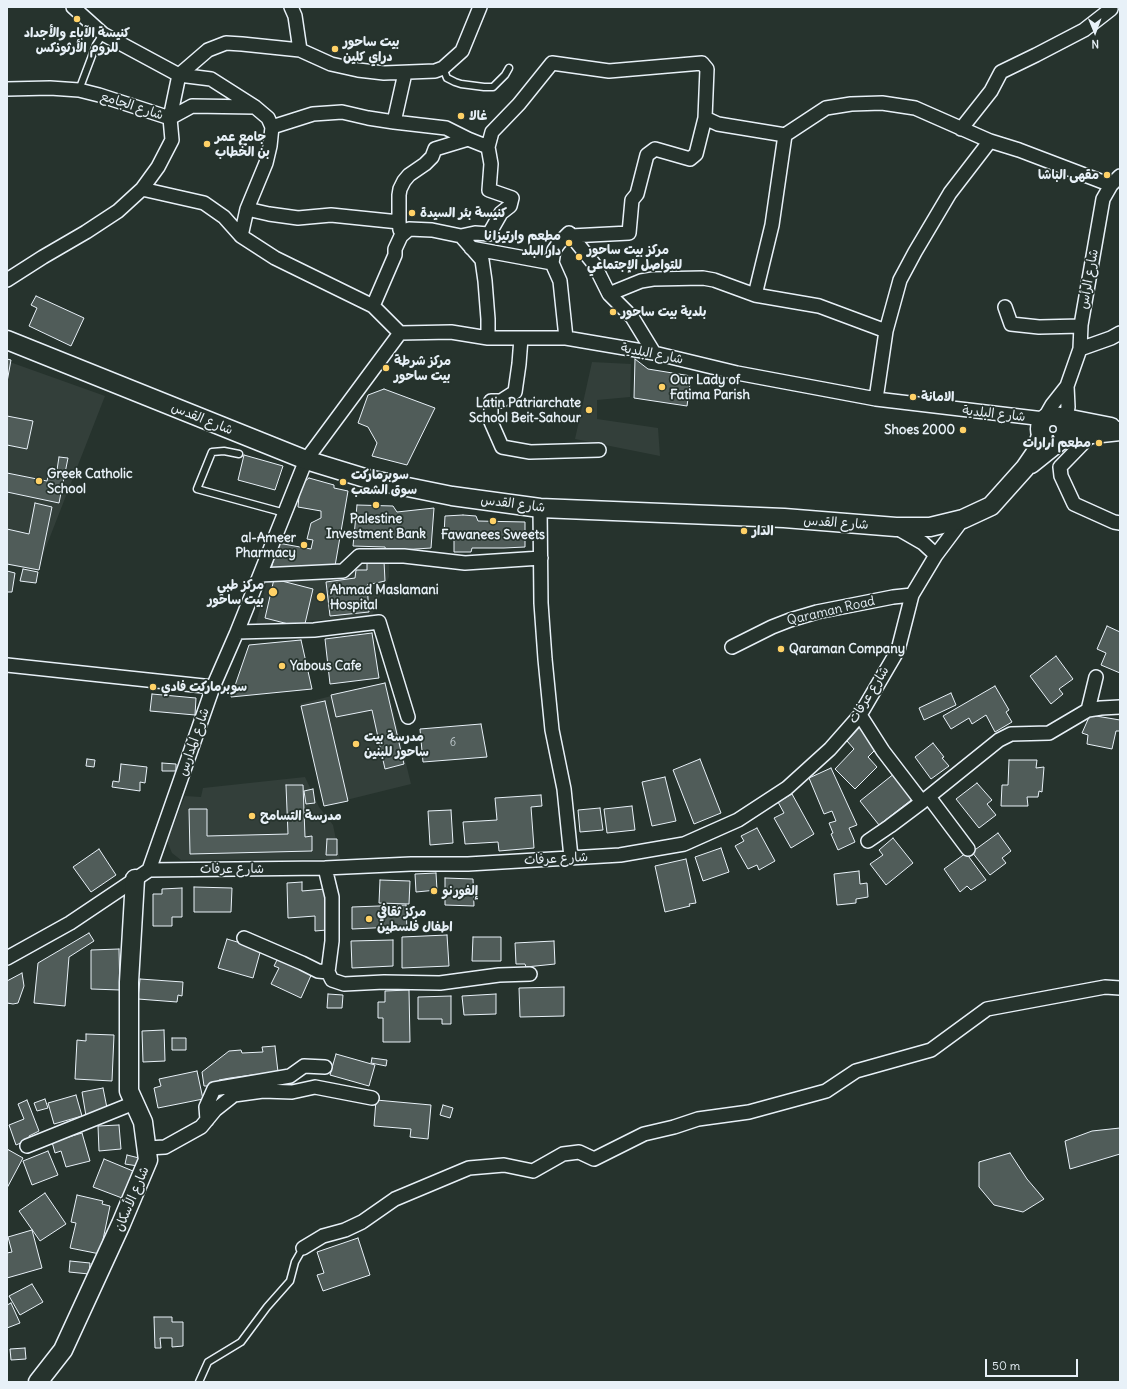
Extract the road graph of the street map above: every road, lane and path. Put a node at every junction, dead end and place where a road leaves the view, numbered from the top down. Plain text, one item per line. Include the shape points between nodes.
1 (73, 7) edge
2 (291, 7) edge
3 (480, 7) edge
4 (1110, 9) dead end
5 (103, 34) junction
6 (300, 50) junction
7 (443, 68) junction
8 (509, 68) dead end
9 (405, 73) junction
10 (179, 75) junction
11 (7, 88) edge
12 (79, 90) junction
13 (255, 107) junction
14 (170, 118) junction
15 (705, 118) junction
16 (394, 122) junction
17 (272, 127) junction
18 (962, 129) junction
19 (785, 135) junction
20 (468, 139) junction
21 (990, 141) junction
22 (488, 148) junction
23 (1120, 176) edge
24 (1111, 186) junction
25 (142, 189) junction
26 (247, 208) junction
27 (399, 222) junction
28 (570, 234) junction
29 (241, 236) junction
30 (401, 236) junction
31 (461, 236) junction
32 (471, 248) junction
33 (552, 263) junction
34 (7, 280) edge
35 (609, 294) junction
36 (755, 295) junction
37 (373, 306) junction
38 (1005, 307) dead end
39 (1081, 326) junction
40 (886, 331) junction
41 (400, 333) junction
42 (1120, 333) edge
43 (488, 338) junction
44 (521, 338) junction
45 (566, 338) junction
46 (7, 340) edge
47 (1080, 349) junction
48 (654, 353) junction
49 (1067, 386) junction
50 (876, 399) junction
51 (1054, 422) junction
52 (1120, 430) edge
53 (1092, 434) junction
54 (1061, 440) junction
55 (599, 450) dead end
56 (239, 454) dead end
57 (306, 460) junction
58 (1026, 468) junction
59 (540, 508) junction
60 (285, 512) junction
61 (963, 519) junction
62 (1120, 523) edge
63 (896, 527) junction
64 (936, 555) junction
65 (541, 558) junction
66 (260, 575) junction
67 (912, 595) junction
68 (237, 632) junction
69 (732, 647) dead end
70 (7, 665) edge
71 (1096, 677) dead end
72 (212, 687) junction
73 (1120, 707) edge
74 (1088, 710) junction
75 (860, 715) junction
76 (408, 717) dead end
77 (926, 800) junction
78 (868, 841) dead end
79 (968, 849) dead end
80 (571, 857) junction
81 (325, 868) junction
82 (142, 874) junction
83 (244, 938) dead end
84 (7, 958) edge
85 (328, 972) junction
86 (530, 974) dead end
87 (1120, 988) edge
88 (325, 1067) dead end
89 (372, 1098) dead end
90 (134, 1103) junction
91 (207, 1120) junction
92 (28, 1146) dead end
93 (147, 1148) junction
94 (303, 1248) joint
95 (38, 1382) edge
96 (199, 1382) edge

1 - 5 street
2 - 6 street
3 - 7 street via 462,51
4 - 18 street via 1084,30 1001,72 991,91
5 - 10 street
5 - 12 lane via 96,45
6 - 9 street via 331,64 358,70
6 - 10 street via 226,43 208,50
7 - 8 lane via 447,78 461,84 492,87 506,75
7 - 9 street
9 - 16 street
10 - 13 street via 211,79
10 - 14 street
11 - 12 street, شارع الجامع
12 - 14 street, شارع الجامع
13 - 14 street, شارع الجامع via 192,106
13 - 17 street via 268,118
14 - 25 street via 172,140 158,167
15 - 19 street via 718,124
15 - 22 street via 707,69 702,64 609,71 552,63 519,104 492,132
15 - 28 street via 696,154 690,159 655,149 647,155 637,194 632,200 629,233
16 - 17 street via 342,112 314,114
16 - 20 street via 446,128
17 - 26 street via 266,163
18 - 19 street via 915,108 882,103 859,103 826,108
18 - 21 street
19 - 36 street via 772,225
20 - 22 street
20 - 27 street via 435,149 432,158 404,181 400,189
21 - 24 street
21 - 40 street via 950,193 915,252 900,280
22 - 31 street via 491,164 489,190 512,198 510,206 500,213 489,234
23 - 24 street, شارع الرأس
24 - 39 street, شارع الرأس via 1103,199
25 - 29 street via 204,203 224,217
25 - 34 street via 118,211
26 - 27 street via 298,218 331,215
26 - 29 street
27 - 30 street
28 - 33 street via 554,250
28 - 35 street via 594,264
29 - 37 street via 275,258
30 - 31 street via 409,229 417,229
30 - 37 street
31 - 32 street
32 - 33 street
32 - 43 street via 482,260
33 - 45 street via 560,281
35 - 36 street via 641,281 703,278
35 - 48 street via 632,317
36 - 40 street via 819,306
37 - 41 street
38 - 39 street via 1011,324 1039,327
39 - 47 street, شارع الرأس
40 - 50 street
41 - 43 street, شارع البلدية via 451,332
41 - 57 street, شارع المدارس
42 - 47 street
43 - 44 street, شارع البلدية
44 - 45 street, شارع البلدية
44 - 55 street via 515,392 501,401 491,401 491,422 502,447 530,452
45 - 48 street, شارع البلدية
46 - 57 main road, شارع القدس
47 - 49 street, شارع الرأس
48 - 50 street, شارع البلدية via 737,373
49 - 51 street, شارع الرأس via 1052,405
49 - 51 street, شارع الرأس via 1068,407
50 - 51 street, شارع البلدية
51 - 52 main road
51 - 54 main road via 1044,440 1055,443
51 - 58 main road, شارع القدس
52 - 53 main road
53 - 54 main road
53 - 62 street via 1060,467 1061,476 1074,504
54 - 58 main road, شارع القدس
56 - 60 lane via 212,452 198,489
57 - 59 main road, شارع القدس via 368,479 452,496
57 - 60 street, شارع المدارس
58 - 61 main road, شارع القدس via 991,506
59 - 63 main road, شارع القدس via 784,518
59 - 65 street
60 - 66 street, شارع المدارس
61 - 63 main road, شارع القدس via 930,527
61 - 64 street, شارع عرفات
63 - 64 street via 923,543
64 - 67 street, شارع عرفات
65 - 66 street via 465,563 404,556 359,556 343,571
65 - 80 street via 541,603 552,730 564,789
66 - 68 street, شارع المدارس
67 - 69 street, Qaraman Road via 817,612 772,627
67 - 75 street, شارع عرفات via 898,650
68 - 72 street, شارع المدارس
68 - 76 street via 314,630 379,622
70 - 72 street
71 - 74 street
72 - 82 street, شارع المدارس
73 - 74 street
74 - 77 street via 1049,733 1011,734 999,740
75 - 77 street via 883,751
75 - 80 street, شارع عرفات via 830,749 787,788 738,820 684,844 620,856
77 - 78 street
77 - 79 street
80 - 81 street, شارع عرفات via 468,864
81 - 82 street, شارع عرفات
81 - 85 street via 332,898 332,941
82 - 84 street via 70,923
82 - 90 main road, شارع الأسكان via 129,982 129,1091
83 - 85 street via 318,971
85 - 86 street via 332,980 344,984 440,983 499,975
87 - 94 street via 1105,987 987,1009 931,1050 856,1071 826,1091 749,1112 698,1119 644,1134 594,1159 579,1152 563,1154 533,1171 504,1165 469,1168 395,1199 362,1222 323,1236
88 - 91 street via 304,1066 290,1076 214,1089 206,1107
89 - 91 street via 315,1087 292,1092 263,1091 234,1095
90 - 92 street
90 - 93 main road, شارع الأسكان via 143,1122
91 - 93 street via 201,1127 165,1147
93 - 95 main road, شارع الأسكان via 148,1160 90,1294 63,1350
94 - 96 lane via 295,1262 290,1281 241,1342 208,1362

